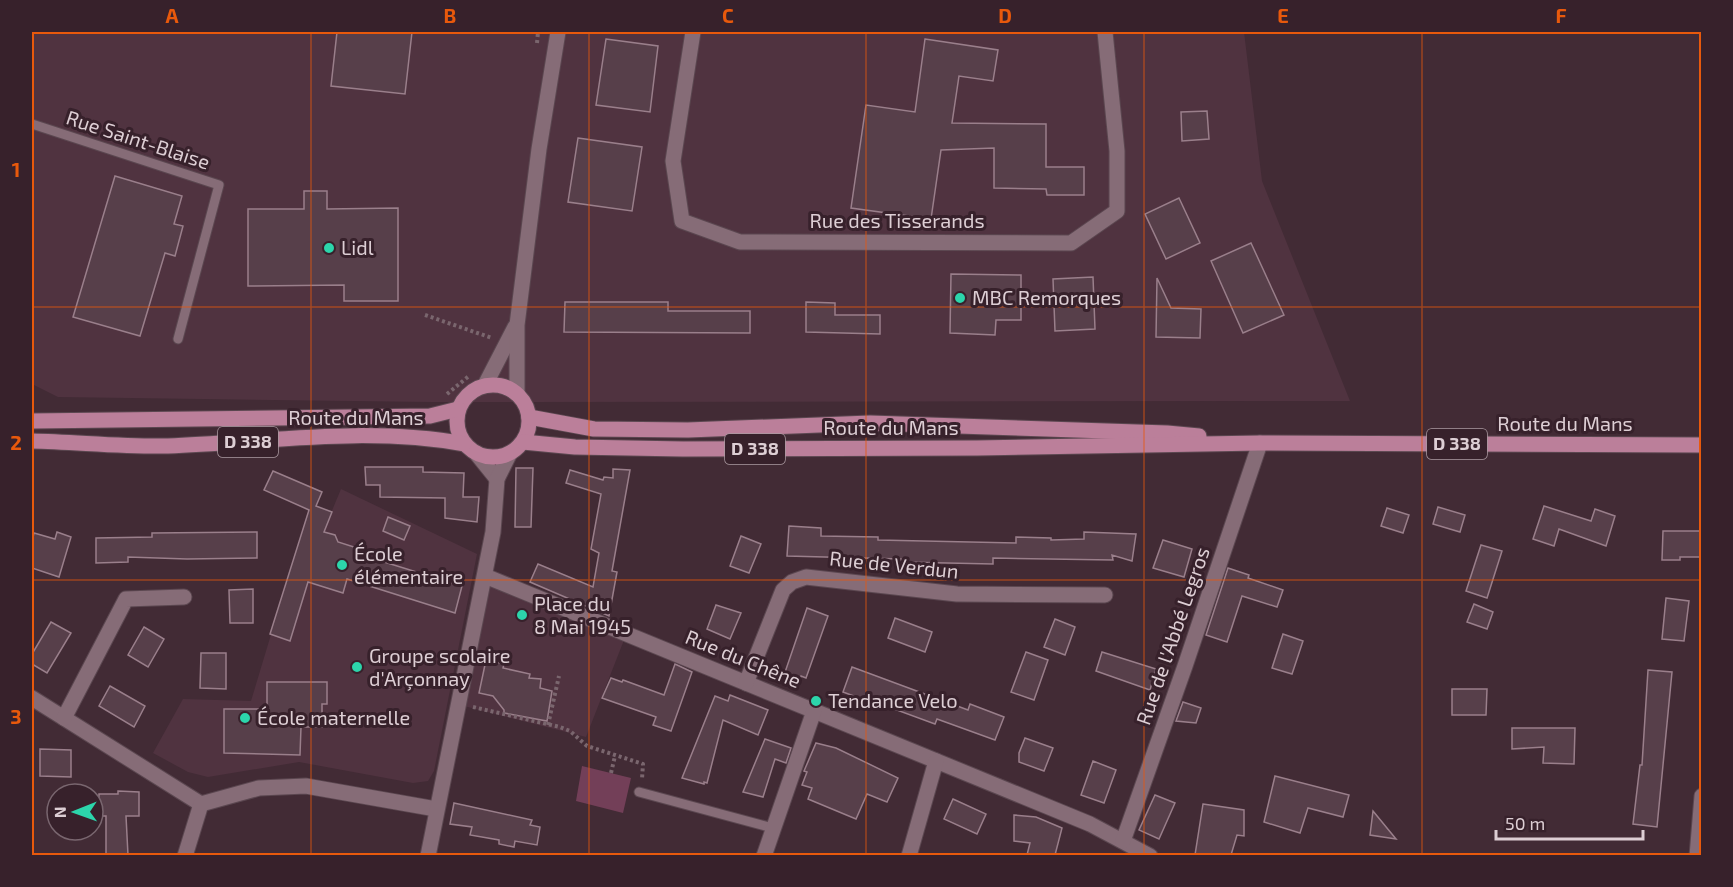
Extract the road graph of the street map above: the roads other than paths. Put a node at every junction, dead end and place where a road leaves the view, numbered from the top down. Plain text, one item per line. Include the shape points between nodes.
1 (558, 32) edge
2 (693, 32) edge
3 (1105, 32) edge
4 (32, 124) edge
5 (517, 325) junction
6 (178, 339) dead end
7 (485, 385) junction
8 (517, 394) junction
9 (458, 409) junction
10 (529, 417) junction
11 (32, 421) edge
12 (32, 441) edge
13 (523, 442) junction
14 (1260, 443) junction
15 (1701, 445) edge
16 (470, 449) junction
17 (510, 453) junction
18 (497, 479) junction
19 (485, 576) junction
20 (1105, 595) dead end
21 (184, 597) dead end
22 (746, 683) junction
23 (32, 698) edge
24 (814, 711) junction
25 (64, 718) junction
26 (936, 761) junction
27 (639, 792) road end
28 (1701, 796) edge
29 (201, 804) junction
30 (436, 809) junction
31 (773, 828) junction
32 (1123, 841) junction
33 (185, 855) edge
34 (428, 855) edge
35 (764, 855) edge
36 (909, 855) edge
37 (1150, 855) edge
38 (1697, 855) edge

1 - 5 street
2 - 3 street, Rue des Tisserands via 673,161 682,220 740,242 1059,243 1071,243 1117,211 1117,151
4 - 6 lane, Rue Saint-Blaise via 219,185
5 - 7 street
5 - 8 street
7 - 8 main road via 502,386
7 - 9 main road via 469,394
8 - 10 main road
9 - 11 main road, Route du Mans / D 338 via 430,416
9 - 16 main road via 458,433
10 - 13 main road
10 - 14 main road, Route du Mans / D 338 via 594,429 688,430 870,423 1167,433
12 - 16 main road, Route du Mans / D 338 via 165,446 322,436 382,437 431,438
13 - 14 main road, Route du Mans / D 338 via 574,447 729,449
13 - 17 main road
14 - 15 main road, Route du Mans / D 338
14 - 32 street, Rue de l'Abbé Legros
16 - 17 main road via 487,457
16 - 18 street
17 - 18 street
18 - 19 street
19 - 22 street, Rue du Chêne
19 - 30 street
20 - 22 street, Rue de Verdun via 957,594 806,577 783,590
21 - 25 street via 126,599
22 - 24 street, Rue du Chêne
23 - 25 street
24 - 26 street, Rue du Chêne
24 - 31 street
25 - 29 street
26 - 32 street, Rue du Chêne
26 - 36 street
27 - 31 lane
28 - 38 street
29 - 30 street via 259,788 306,786
29 - 33 street
30 - 34 street
31 - 35 street
32 - 37 street, Rue du Chêne

